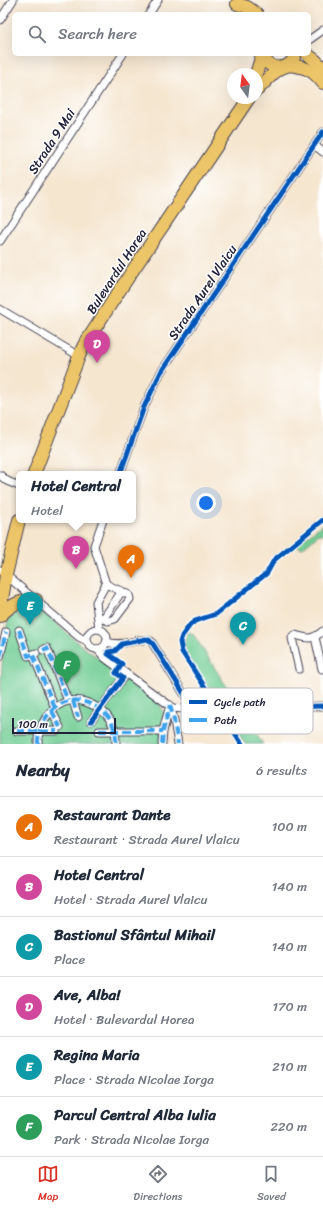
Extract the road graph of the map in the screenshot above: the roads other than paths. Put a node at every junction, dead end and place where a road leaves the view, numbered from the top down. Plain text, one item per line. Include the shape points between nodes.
1 (13, 0) edge
2 (158, 0) edge
3 (233, 2) edge
4 (150, 12) edge
5 (245, 12) edge
6 (254, 12) edge
7 (0, 20) edge
8 (323, 30) edge
9 (311, 39) edge
10 (122, 56) edge
11 (262, 56) edge
12 (263, 56) edge
13 (294, 56) edge
14 (310, 56) edge
15 (285, 66) junction
16 (258, 68) edge
17 (323, 68) edge
18 (323, 83) edge
19 (263, 84) edge
20 (245, 104) edge
21 (323, 132) edge
22 (314, 145) junction
23 (323, 152) edge
24 (0, 241) edge
25 (0, 309) edge
26 (79, 356) junction
27 (35, 471) edge
28 (121, 471) edge
29 (0, 475) edge
30 (16, 485) edge
31 (18, 523) edge
32 (102, 523) edge
33 (13, 543) junction
34 (0, 556) edge
35 (3, 572) edge
36 (106, 584) junction
37 (122, 592) junction
38 (36, 600) junction
39 (0, 612) edge
40 (0, 616) edge
41 (100, 617) junction
42 (99, 629) junction
43 (19, 630) dead end
44 (323, 631) edge
45 (6, 632) dead end
46 (315, 637) junction
47 (87, 641) junction
48 (107, 642) junction
49 (97, 649) junction
50 (37, 653) junction
51 (0, 657) edge
52 (299, 669) dead end
53 (322, 669) dead end
54 (123, 678) dead end
55 (182, 688) edge
56 (70, 701) junction
57 (313, 706) edge
58 (323, 706) edge
59 (174, 708) junction
60 (100, 709) junction
61 (181, 709) edge
62 (54, 710) junction
63 (78, 717) dead end
64 (166, 719) junction
65 (174, 720) junction
66 (91, 721) dead end
67 (17, 731) dead end
68 (39, 731) junction
69 (99, 731) dead end
70 (115, 731) junction
71 (163, 731) junction
72 (38, 744) edge
73 (116, 744) edge
74 (162, 744) edge
75 (178, 744) edge
76 (181, 744) edge

1 - 7 street
2 - 4 street
3 - 5 main road
3 - 6 main road
8 - 9 street
10 - 24 street, Strada 9 Mai
11 - 16 main road
12 - 15 main road via 268,64 278,68
13 - 15 main road via 292,62
14 - 17 main road
15 - 18 main road via 307,68
15 - 19 main road
20 - 26 main road, Bulevardul Horea via 109,306
21 - 22 street, Strada Aurel Vlaicu
22 - 23 street
22 - 28 street, Strada Aurel Vlaicu via 161,372 144,407
25 - 26 street
26 - 27 main road, Bulevardul Horea
29 - 30 street
31 - 33 main road
32 - 36 street via 94,546
33 - 34 main road
33 - 35 main road
35 - 38 street
35 - 39 main road
36 - 37 street
36 - 41 street via 96,602
37 - 41 street
37 - 41 street via 129,595 130,599 115,619 108,621
38 - 40 main road via 16,602
38 - 47 street
41 - 42 street
42 - 47 street via 90,632
42 - 48 street via 106,634
43 - 50 street via 28,656
44 - 46 street
45 - 51 street
46 - 52 street via 293,636
46 - 53 street
47 - 49 street
48 - 49 street
48 - 55 street via 122,644 146,639 151,641
49 - 59 street via 105,658
50 - 56 street via 47,648
50 - 62 street
54 - 60 street
56 - 60 street via 85,702
56 - 62 street
56 - 63 street
57 - 58 street
59 - 61 street
59 - 64 street
59 - 65 street
60 - 66 street
60 - 70 street
62 - 68 street via 45,718
62 - 68 street via 58,729
64 - 65 street via 170,717
64 - 71 street
65 - 75 street
67 - 68 street
68 - 72 street
69 - 70 street
70 - 71 street
70 - 73 street
71 - 74 street
75 - 76 street

